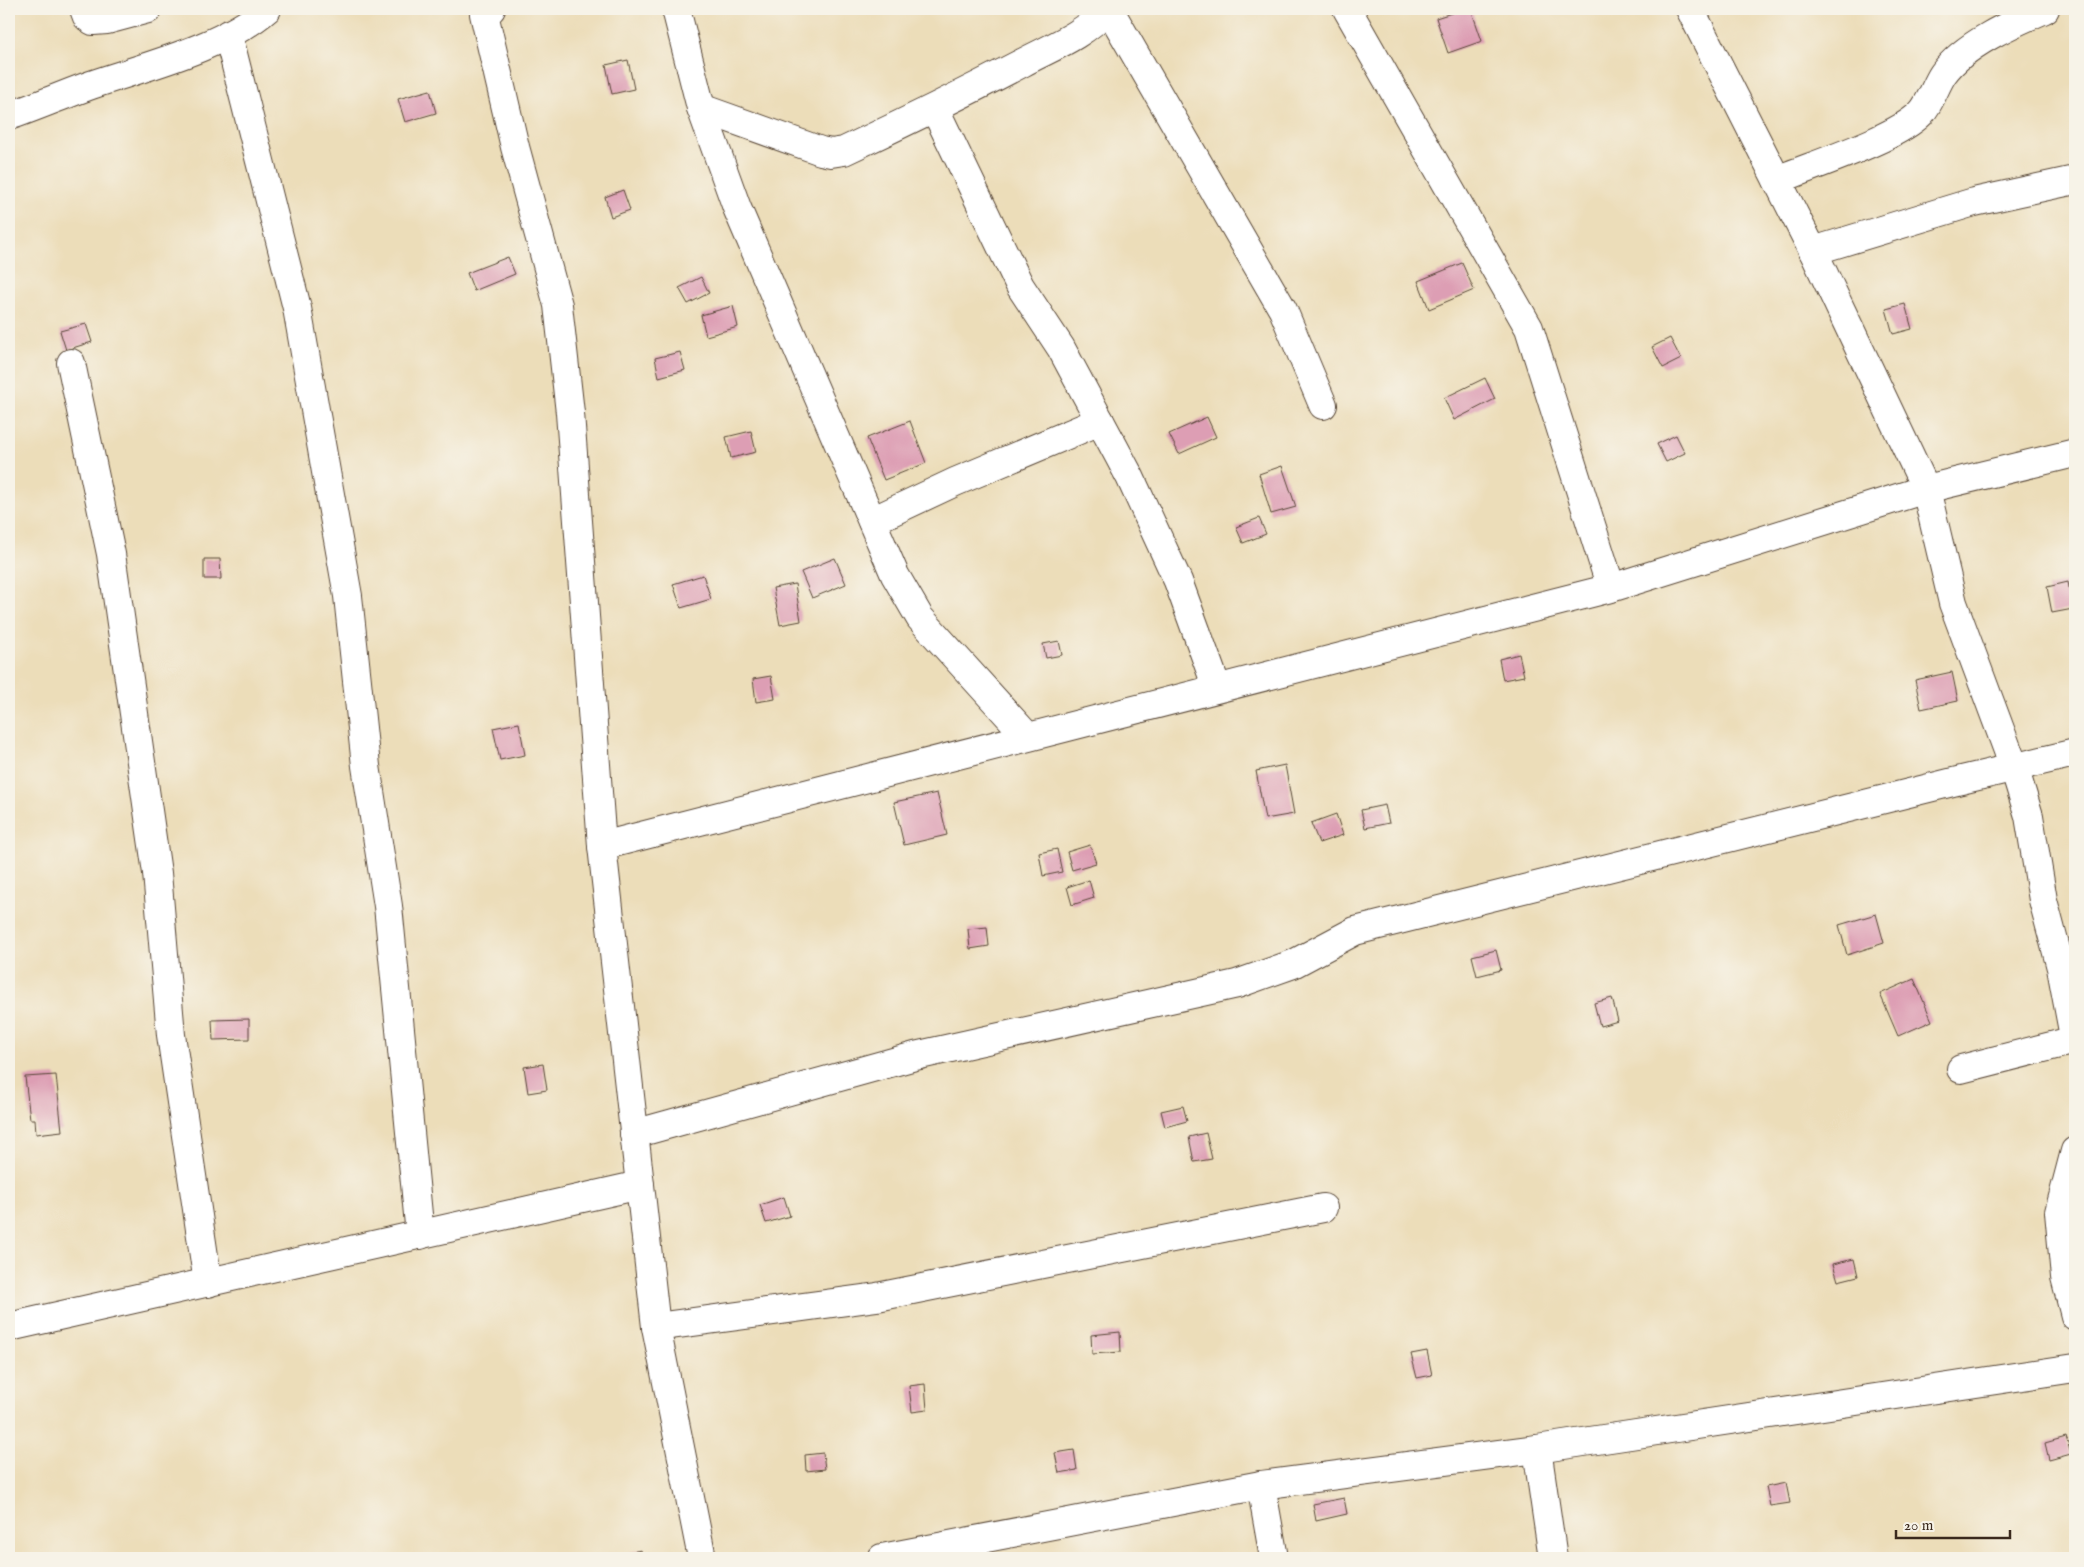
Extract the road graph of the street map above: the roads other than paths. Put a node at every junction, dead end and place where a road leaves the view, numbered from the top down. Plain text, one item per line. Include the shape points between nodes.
1 (84, 9) edge
2 (148, 9) edge
3 (267, 9) edge
4 (491, 9) edge
5 (676, 9) edge
6 (1108, 9) edge
7 (1347, 9) edge
8 (1690, 9) edge
9 (2045, 9) edge
10 (1994, 19) edge
11 (228, 34) junction
12 (701, 108) junction
13 (935, 109) junction
14 (9, 116) edge
15 (1777, 180) junction
16 (2075, 180) edge
17 (1813, 251) junction
18 (71, 363) dead end
19 (1323, 406) dead end
20 (1100, 420) junction
21 (2075, 453) edge
22 (1926, 489) junction
23 (872, 521) junction
24 (1610, 588) junction
25 (1217, 688) junction
26 (1027, 736) junction
27 (2075, 754) edge
28 (2014, 767) junction
29 (602, 846) junction
30 (2075, 1041) edge
31 (1961, 1069) dead end
32 (634, 1134) junction
33 (2075, 1151) edge
34 (640, 1185) junction
35 (1323, 1208) dead end
36 (420, 1235) junction
37 (208, 1282) junction
38 (2075, 1316) edge
39 (9, 1327) edge
40 (656, 1327) junction
41 (2075, 1368) edge
42 (1537, 1449) junction
43 (1261, 1485) junction
44 (995, 1548) edge
45 (702, 1558) edge
46 (882, 1558) edge
47 (1274, 1558) edge
48 (1553, 1558) edge

1 - 2 street via 87,17 98,21
3 - 11 street
4 - 29 street via 484,14 515,147 558,305 570,414
5 - 12 street
6 - 13 street via 1075,38 1053,46
6 - 19 street via 1283,310
7 - 24 street via 1530,328
8 - 15 street
9 - 10 street
10 - 15 street via 1943,74 1921,113 1896,132
11 - 14 street via 166,62
11 - 36 street via 297,308 348,596 366,766 388,906
12 - 13 street via 832,153 844,151
12 - 23 street via 737,208
13 - 20 street via 1020,286 1061,348
15 - 17 street
16 - 17 street via 1974,202
17 - 22 street
18 - 37 street via 110,554 157,872 171,1035
20 - 23 street
20 - 25 street via 1178,581
21 - 22 street
22 - 24 street
22 - 28 street via 1953,603
23 - 26 street via 895,575 920,618
24 - 25 street
25 - 26 street
26 - 29 street
27 - 28 street
28 - 30 street via 2029,816 2043,900 2061,968
28 - 32 street via 1355,931 1293,964 1237,984 915,1056
29 - 32 street
30 - 31 street
32 - 34 street
33 - 38 street via 2059,1212 2065,1277
34 - 36 street
34 - 40 street
35 - 40 street via 878,1297
36 - 37 street
37 - 39 street
40 - 45 street
41 - 42 street
42 - 43 street
42 - 48 street
43 - 44 street
43 - 47 street
44 - 46 street

